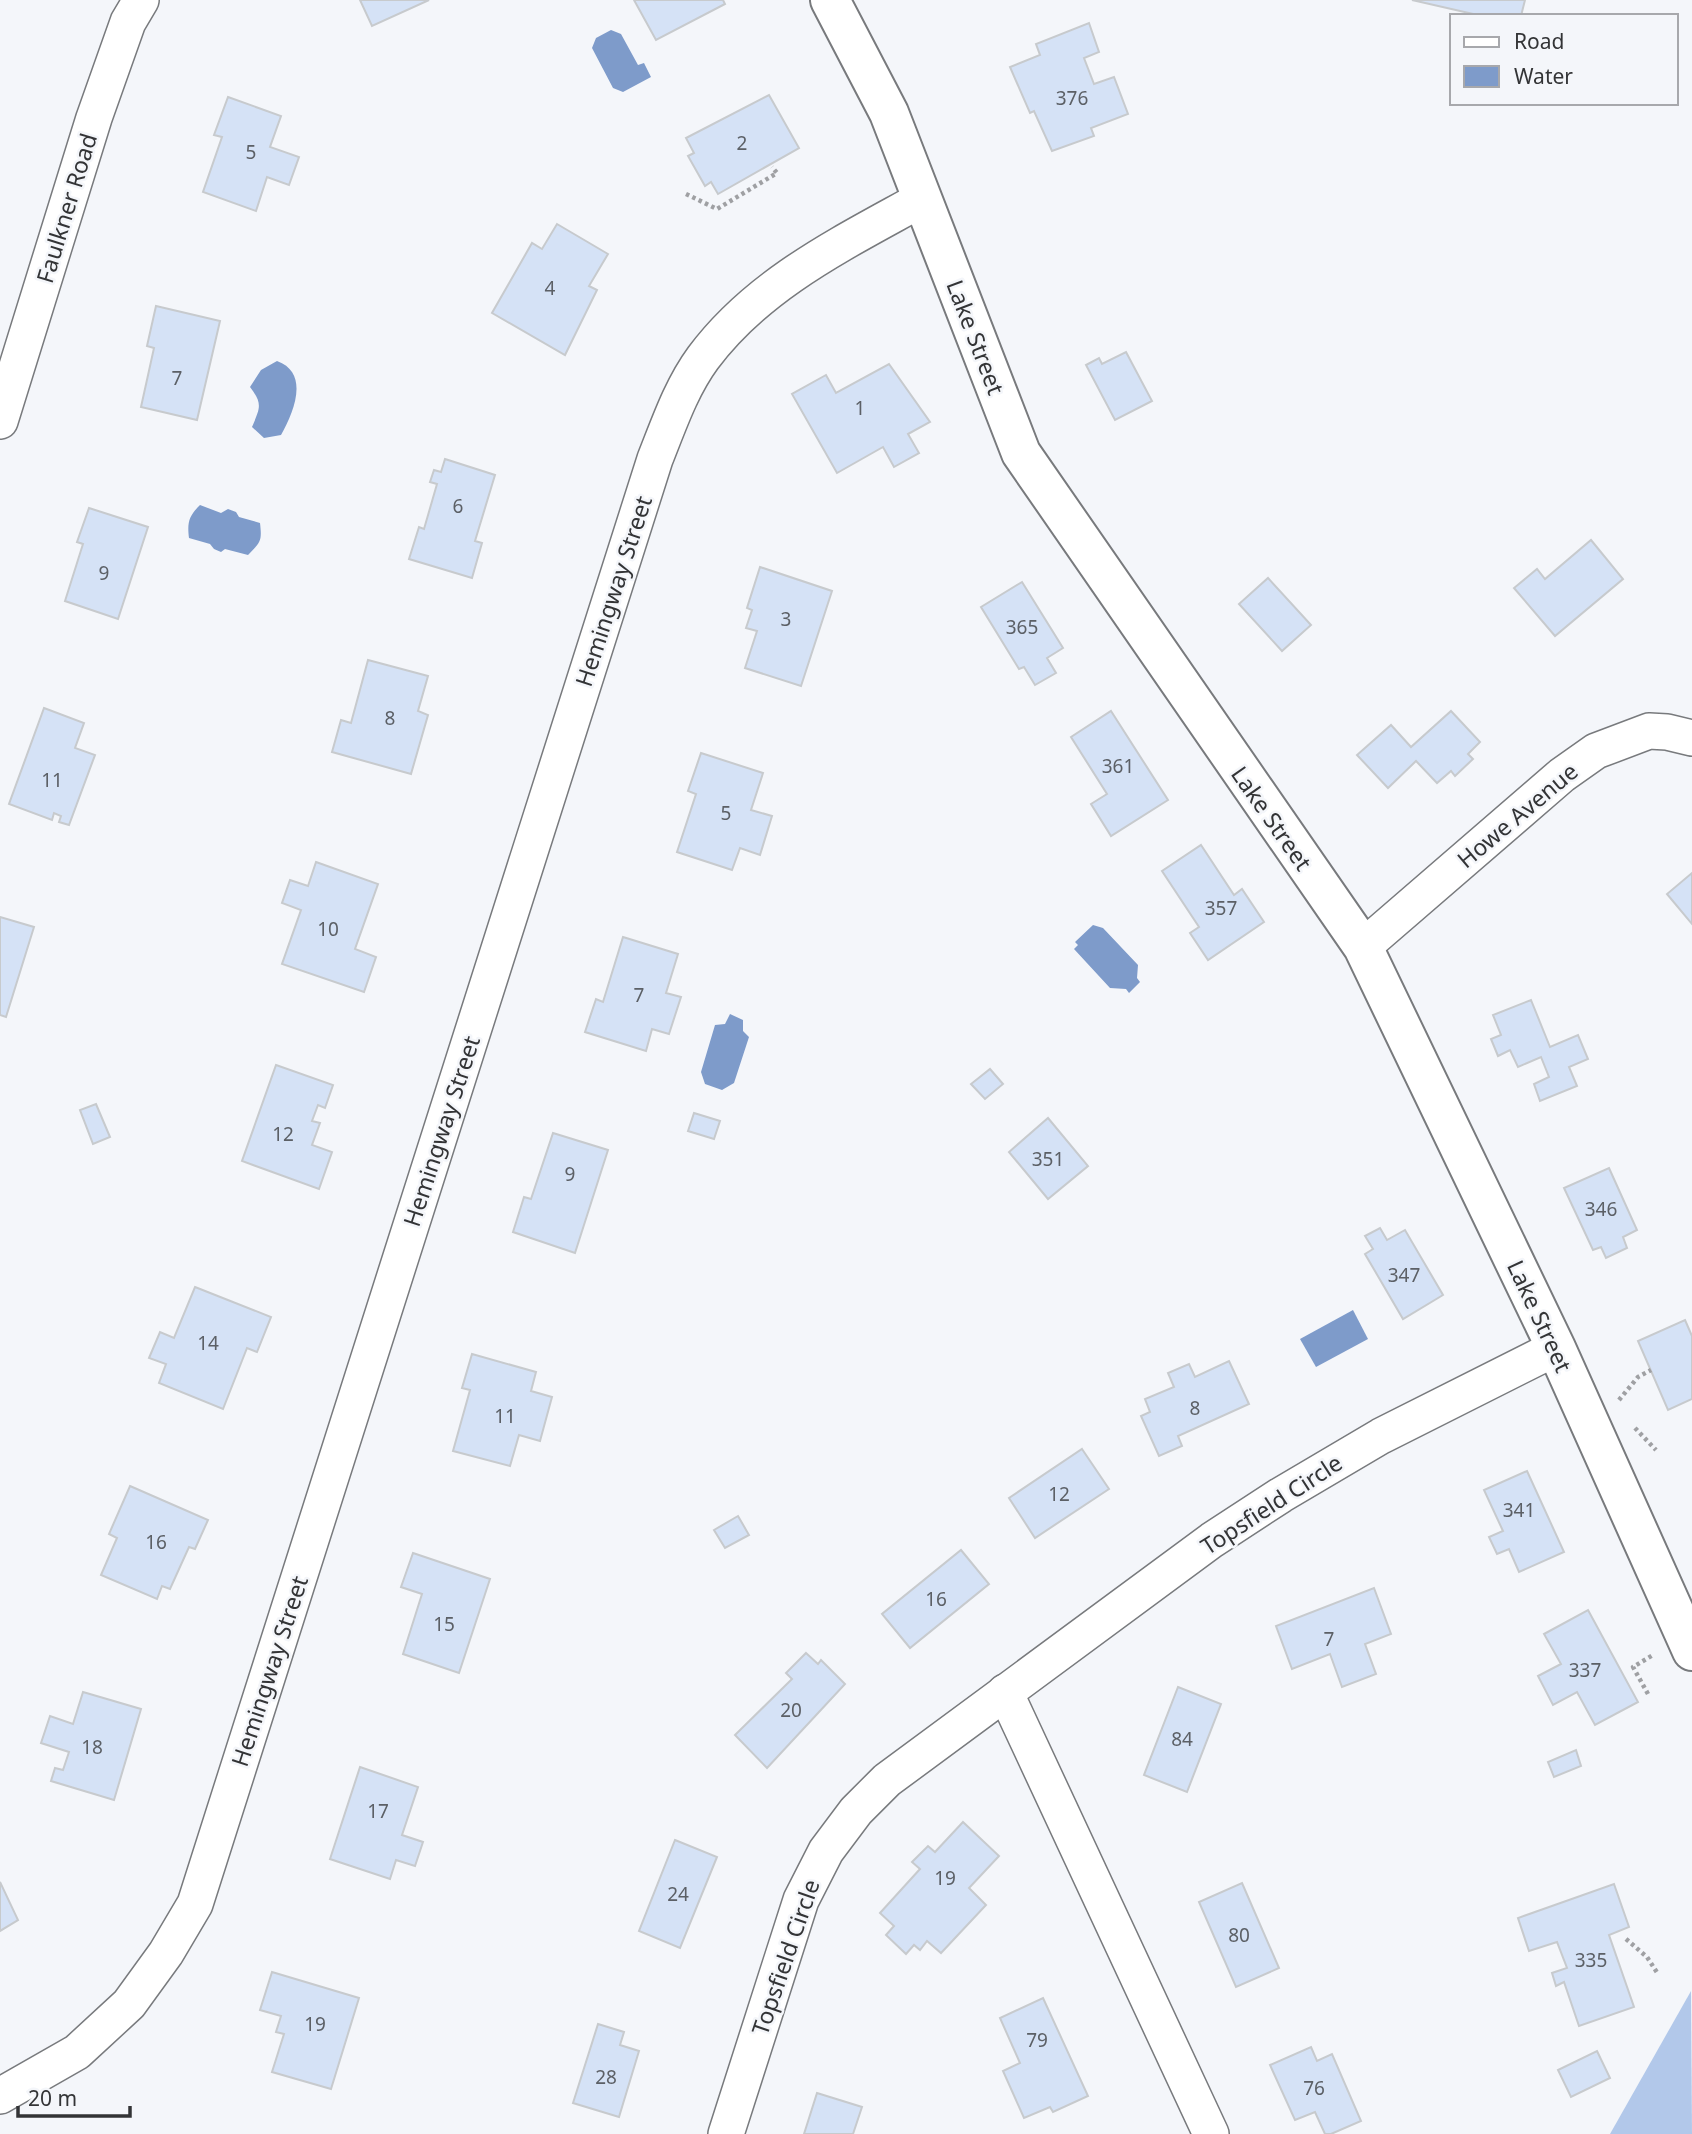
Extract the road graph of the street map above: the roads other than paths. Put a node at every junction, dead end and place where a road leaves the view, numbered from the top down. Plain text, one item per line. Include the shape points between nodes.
1 (141, 0) edge
2 (830, 0) edge
3 (922, 199) junction
4 (3, 399) edge
5 (1692, 738) edge
6 (1363, 947) junction
7 (1556, 1348) junction
8 (1692, 1651) edge
9 (1005, 1692) junction
10 (0, 2096) edge
11 (726, 2134) edge
12 (1211, 2134) edge

1 - 4 street, Faulkner Road via 128,22 94,118
2 - 3 main road, Lake Street via 889,113
3 - 6 main road, Lake Street via 1021,453
3 - 10 street, Hemingway Street via 780,281 703,358 677,404 643,498 195,1904 129,2004 77,2052
5 - 6 street, Howe Avenue via 1649,731 1584,758
6 - 7 main road, Lake Street
7 - 8 main road, Lake Street
7 - 9 street, Topsfield Circle via 1381,1436 1281,1495
9 - 11 street, Topsfield Circle via 887,1780 826,1851 801,1900
9 - 12 street

